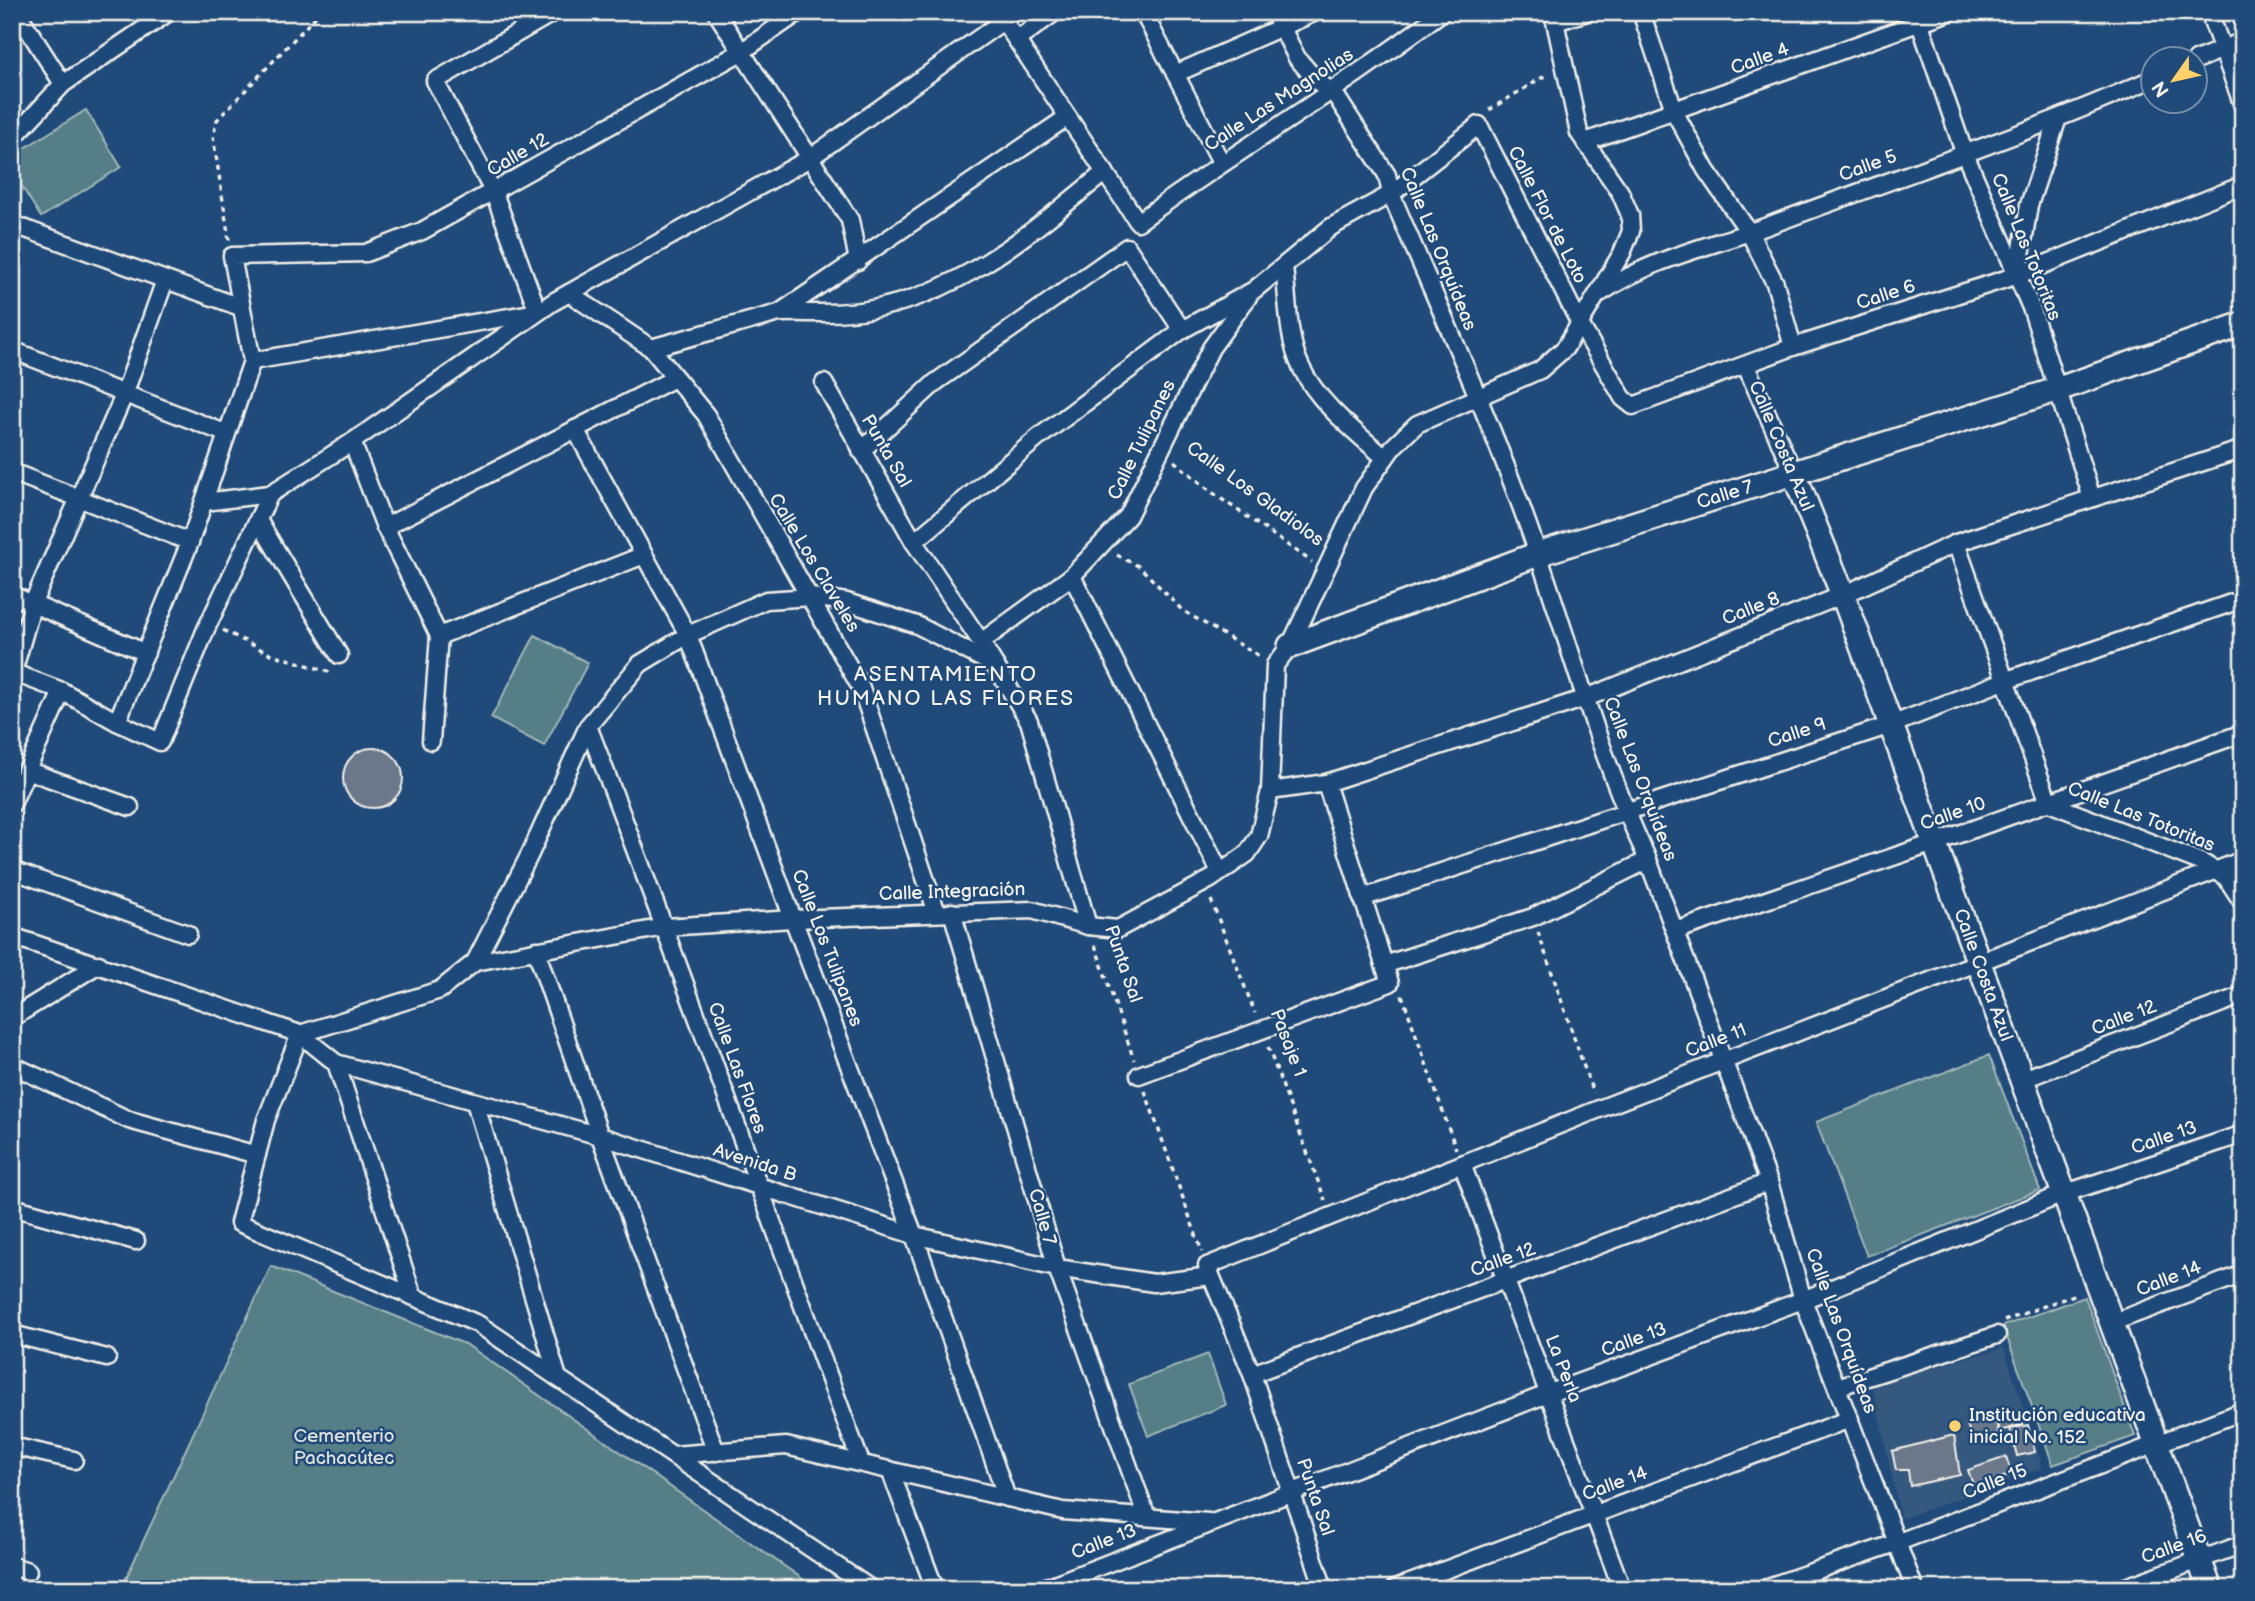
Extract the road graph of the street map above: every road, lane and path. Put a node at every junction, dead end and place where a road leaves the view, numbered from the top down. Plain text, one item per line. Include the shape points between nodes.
1 (17, 12) edge
2 (320, 12) edge
3 (554, 12) edge
4 (716, 12) edge
5 (799, 12) edge
6 (1055, 12) edge
7 (1143, 12) edge
8 (1274, 12) edge
9 (1317, 12) edge
10 (1443, 12) edge
11 (1587, 12) edge
12 (1641, 12) edge
13 (1949, 12) edge
14 (2209, 12) edge
15 (160, 15) edge
16 (1000, 17) edge
17 (1555, 17) edge
18 (1918, 18) edge
19 (1282, 27) junction
20 (1018, 39) junction
21 (2243, 41) edge
22 (2221, 48) junction
23 (741, 52) junction
24 (2210, 53) edge
25 (1564, 63) junction
26 (1175, 74) junction
27 (63, 83) junction
28 (2140, 84) edge
29 (1334, 93) junction
30 (2243, 106) edge
31 (1675, 113) junction
32 (1066, 118) junction
33 (2057, 121) junction
34 (1479, 125) junction
35 (12, 139) edge
36 (1585, 142) junction
37 (1964, 152) junction
38 (810, 158) junction
39 (1221, 162) junction
40 (1105, 172) junction
41 (2243, 185) edge
42 (494, 193) junction
43 (1391, 194) junction
44 (12, 224) edge
45 (1749, 232) junction
46 (232, 256) junction
47 (858, 261) junction
48 (1284, 267) junction
49 (2018, 275) junction
50 (165, 281) junction
51 (1254, 290) junction
52 (569, 293) junction
53 (1600, 294) junction
54 (240, 307) junction
55 (538, 312) junction
56 (779, 313) junction
57 (1580, 324) junction
58 (2243, 324) edge
59 (1182, 330) junction
60 (1793, 347) junction
61 (651, 348) junction
62 (12, 350) edge
63 (252, 361) junction
64 (1746, 366) junction
65 (675, 378) junction
66 (824, 383) dead end
67 (2056, 390) junction
68 (124, 395) junction
69 (1477, 397) junction
70 (575, 429) junction
71 (225, 433) junction
72 (352, 442) junction
73 (2243, 449) edge
74 (861, 451) junction
75 (1161, 451) junction
76 (1385, 458) junction
77 (12, 472) edge
78 (1794, 474) junction
79 (271, 494) junction
80 (2092, 498) junction
81 (81, 499) junction
82 (204, 502) junction
83 (258, 520) junction
84 (385, 527) junction
85 (190, 542) junction
86 (914, 542) junction
87 (1956, 543) junction
88 (1102, 547) junction
89 (1538, 554) junction
90 (644, 555) junction
91 (1325, 571) junction
92 (1072, 576) junction
93 (12, 595) edge
94 (1843, 596) junction
95 (811, 597) junction
96 (2243, 599) edge
97 (33, 603) junction
98 (209, 622) junction
99 (688, 635) junction
100 (439, 636) junction
101 (981, 642) junction
102 (1290, 646) junction
103 (146, 653) junction
104 (340, 655) dead end
105 (1275, 665) junction
106 (996, 666) junction
107 (13, 672) edge
108 (334, 674) dead end
109 (2004, 681) junction
110 (62, 691) junction
111 (1586, 698) junction
112 (117, 722) junction
113 (1891, 725) junction
114 (588, 726) junction
115 (2243, 733) edge
116 (431, 741) dead end
117 (26, 770) junction
118 (1326, 783) junction
119 (1270, 791) junction
120 (2049, 803) junction
121 (12, 804) edge
122 (130, 807) dead end
123 (1625, 811) junction
124 (1934, 843) junction
125 (1648, 860) junction
126 (2243, 860) edge
127 (12, 870) edge
128 (2215, 870) junction
129 (1220, 872) junction
130 (1204, 882) junction
131 (1362, 898) junction
132 (2243, 903) edge
133 (944, 912) junction
134 (1533, 918) junction
135 (793, 919) junction
136 (1088, 926) junction
137 (664, 927) junction
138 (1675, 931) junction
139 (188, 934) dead end
140 (12, 936) edge
141 (536, 950) junction
142 (475, 962) junction
143 (1978, 962) junction
144 (99, 964) junction
145 (1384, 965) junction
146 (1390, 983) junction
147 (2243, 995) edge
148 (12, 1018) edge
149 (1262, 1030) junction
150 (300, 1034) junction
151 (1723, 1061) junction
152 (336, 1063) junction
153 (12, 1065) edge
154 (1139, 1075) junction
155 (2021, 1080) junction
156 (475, 1102) junction
157 (1599, 1109) junction
158 (2243, 1133) edge
159 (600, 1136) junction
160 (257, 1155) junction
161 (1462, 1164) junction
162 (1769, 1182) junction
163 (757, 1187) junction
164 (2063, 1194) junction
165 (12, 1207) edge
166 (1331, 1219) junction
167 (914, 1235) junction
168 (136, 1241) dead end
169 (1057, 1268) junction
170 (1209, 1271) junction
171 (2243, 1274) edge
172 (1507, 1281) junction
173 (2096, 1286) junction
174 (413, 1296) junction
175 (1803, 1300) junction
176 (2111, 1323) junction
177 (12, 1334) edge
178 (1997, 1335) joint
179 (107, 1358) dead end
180 (1252, 1374) junction
181 (558, 1378) junction
182 (1837, 1387) junction
183 (1550, 1393) junction
184 (2243, 1411) edge
185 (1850, 1419) junction
186 (2155, 1443) junction
187 (12, 1446) edge
188 (716, 1452) junction
189 (673, 1455) junction
190 (74, 1460) dead end
191 (861, 1463) junction
192 (890, 1470) junction
193 (1292, 1493) junction
194 (1007, 1498) junction
195 (1594, 1514) junction
196 (1147, 1517) junction
197 (1215, 1523) junction
198 (1896, 1543) junction
199 (2243, 1544) edge
200 (2200, 1560) junction
201 (871, 1589) edge
202 (935, 1589) edge
203 (1041, 1589) edge
204 (1324, 1589) edge
205 (1394, 1589) edge
206 (1622, 1589) edge
207 (1762, 1589) edge
208 (1915, 1589) edge
209 (2120, 1589) edge
210 (2210, 1589) edge

1 - 27 street
2 - 46 path via 216,120 213,136
3 - 42 street via 435,81
4 - 23 street
5 - 23 street, Calle 12
6 - 20 street
7 - 26 street
8 - 19 street, Calle Las Orquídeas
9 - 19 street
10 - 29 street, Calle Las Magnolias
11 - 17 street
12 - 31 street
13 - 18 street, Calle 4
14 - 22 street
15 - 27 street
16 - 20 street
16 - 38 street
17 - 25 street
18 - 31 street, Calle 4
18 - 37 street, Calle Las Totoritas
19 - 26 street
19 - 29 street, Calle Las Orquídeas via 1297,58
20 - 32 street
21 - 22 street
22 - 24 street
22 - 30 street
23 - 38 street
23 - 42 street, Calle 12
25 - 34 path via 1488,110
25 - 36 street via 1579,134
26 - 39 street
27 - 35 street
28 - 33 street, Calle 5
29 - 39 street, Calle Las Magnolias
29 - 43 street, Calle Las Orquídeas via 1387,175
31 - 36 street, Calle 4
31 - 45 street via 1706,170
32 - 40 street
32 - 47 street
33 - 37 street, Calle 5
33 - 49 street via 2029,205
34 - 43 street, Calle Tulipanes
34 - 57 street, Calle Flor de Loto
36 - 53 street via 1620,192 1630,215 1631,231
37 - 45 street, Calle 5
37 - 49 street, Calle Las Totoritas
38 - 47 street via 850,220
38 - 52 street
39 - 40 street, Calle Las Magnolias via 1138,222
40 - 56 street via 988,264 933,290 867,310
41 - 49 street, Calle 6
42 - 46 street, Calle 12 via 422,232 366,253
42 - 55 street
43 - 48 street, Calle Tulipanes via 1331,227
43 - 69 street, Calle Las Orquídeas
44 - 50 street
45 - 53 street, Calle 5 via 1646,265
45 - 60 street via 1775,284
46 - 54 street
47 - 56 street
48 - 51 street, Calle Tulipanes
48 - 76 street via 1293,342 1301,368 1346,423
49 - 60 street, Calle 6
49 - 67 street, Calle Las Totoritas
50 - 54 street
50 - 68 street
51 - 59 street, Calle Tulipanes
51 - 75 street, Calle Tulipanes via 1211,348
52 - 55 street
52 - 61 street, Calle Los Claveles
53 - 57 street
54 - 63 street
55 - 63 street
55 - 72 street
56 - 61 street
57 - 64 street, Calle 6 via 1623,398 1633,406
57 - 69 street via 1565,348 1540,370
58 - 67 street, Calle 7
59 - 74 street via 1127,247 936,382
59 - 86 street, Calle Tulipanes via 1039,437
60 - 64 street, Calle 6
61 - 65 street, Calle Los Claveles
62 - 68 street
63 - 71 street
64 - 78 street, Calle Costa Azul
65 - 70 street
65 - 95 street, Calle Los Claveles via 706,415
66 - 74 street, Punta Sal
67 - 78 street, Calle 7
67 - 80 street, Calle Las Totoritas
68 - 71 street
68 - 81 street
69 - 76 street via 1417,424
69 - 89 street, Calle Las Orquídeas
70 - 84 street
70 - 90 street, Calle Los Tulipanes
71 - 82 street
72 - 79 street
72 - 84 street
73 - 80 street, Calle 8
74 - 86 street, Punta Sal
75 - 88 street, Calle Tulipanes via 1128,516
75 - 91 path, Calle Los Gladiolos
76 - 91 street via 1364,488
77 - 81 street
78 - 89 street, Calle 7
78 - 94 street, Calle Costa Azul
79 - 82 street
79 - 83 street
80 - 87 street, Calle 8
81 - 85 street
81 - 97 street
82 - 85 street
83 - 98 street
83 - 104 street
84 - 100 street
85 - 103 street
86 - 101 street, Punta Sal
87 - 94 street, Calle 8
87 - 109 street
88 - 92 street, Calle Tulipanes
88 - 105 path via 1140,567 1182,610
89 - 102 street, Calle 7
89 - 111 street, Calle Las Orquídeas
90 - 99 street, Calle Los Tulipanes
90 - 100 street
91 - 102 street
92 - 101 street, Calle Tulipanes
92 - 129 street
93 - 97 street
94 - 111 street, Calle 8
94 - 113 street, Calle Costa Azul
95 - 99 street, Calle Integración via 766,600
95 - 106 street, Calle Integración via 847,602 917,625
95 - 133 street, Calle Los Claveles via 861,688
96 - 109 street, Calle 9
97 - 103 street
97 - 107 street
98 - 108 path via 268,653
98 - 112 street via 160,742
99 - 114 street, Calle Integración via 640,664
99 - 135 street, Calle Los Tulipanes
100 - 116 street
101 - 106 street, Punta Sal
102 - 105 street
103 - 112 street
105 - 119 street, Calle Integración
106 - 136 street, Punta Sal via 1029,721
107 - 110 street
109 - 113 street, Calle 9
109 - 120 street
110 - 112 street
110 - 117 street
111 - 118 street, Calle 8
111 - 123 street, Calle Las Orquídeas
113 - 123 street, Calle 9
113 - 124 street, Calle Costa Azul
114 - 137 street, Calle Las Flores
114 - 142 street, Calle Integración
115 - 120 street, Calle 10
117 - 121 street
117 - 122 street
118 - 119 street, Calle 8
118 - 131 street
119 - 129 street, Calle Integración via 1259,835 1247,854
120 - 124 street, Calle 10
120 - 128 street, Calle Las Totoritas
123 - 125 street, Calle Las Orquídeas
123 - 131 street, Calle 9
124 - 138 street, Calle 10
124 - 143 street, Calle Costa Azul
125 - 134 street
125 - 138 street, Calle Las Orquídeas
126 - 128 street, Calle 11
127 - 139 street
128 - 132 street, Calle Las Totoritas via 2226,877
128 - 143 street, Calle 11
129 - 130 street, Calle Integración
130 - 136 street, Calle Integración via 1118,929
130 - 149 path, Pasaje 1
131 - 145 street
133 - 135 street, Calle Integración
133 - 136 street, Calle Integración via 1032,910
133 - 169 street, Calle 7
134 - 145 street
134 - 157 path
135 - 137 street, Calle Integración
135 - 167 street, Calle Los Tulipanes
136 - 154 path, Punta Sal
137 - 141 street, Calle Integración
137 - 163 street, Calle Las Flores
138 - 151 street, Calle Las Orquídeas
140 - 144 street, Avenida B
141 - 142 street, Calle Integración
141 - 159 street
142 - 150 street, Calle Integración via 440,990
143 - 151 street, Calle 11
143 - 155 street, Calle Costa Azul
144 - 148 street
144 - 150 street, Avenida B
145 - 146 street
146 - 149 street
146 - 161 path via 1400,990
147 - 155 street, Calle 12
149 - 154 street
149 - 166 path, Pasaje 1
150 - 152 street, Avenida B
150 - 160 street
151 - 157 street, Calle 11
151 - 162 street, Calle Las Orquídeas
152 - 156 street, Avenida B
152 - 174 street
153 - 160 street via 128,1120
154 - 170 path, Punta Sal
155 - 164 street, Calle Costa Azul
156 - 159 street, Avenida B
156 - 181 street
157 - 161 street, Calle 11
158 - 164 street, Calle 13
159 - 163 street, Avenida B
159 - 188 street
160 - 174 street via 239,1223
161 - 166 street, Calle 11
161 - 172 street, La Perla
162 - 172 street, Calle 12
162 - 175 street, Calle Las Orquídeas
163 - 167 street, Avenida B
163 - 191 street, Calle Las Flores
164 - 173 street, Calle Costa Azul
164 - 175 street, Calle 13
165 - 168 street
166 - 170 street, Calle 11
167 - 169 street, Avenida B
167 - 194 street, Calle Los Tulipanes
169 - 170 street, Avenida B via 1154,1283
169 - 196 street, Calle 7
170 - 180 street, Punta Sal
171 - 176 street, Calle 14
172 - 180 street, Calle 12
172 - 183 street, La Perla
173 - 176 street, Calle Costa Azul
173 - 178 path via 1997,1323
174 - 181 street via 478,1324
175 - 182 street, Calle Las Orquídeas
175 - 183 street, Calle 13
176 - 186 street, Calle Costa Azul
177 - 179 street
178 - 182 street
180 - 193 street, Punta Sal
181 - 189 street
182 - 185 street, Calle Las Orquídeas
183 - 193 street, Calle 13
183 - 195 street, La Perla
184 - 186 street, Calle 15
185 - 195 street, Calle 14
185 - 198 street, Calle Las Orquídeas
186 - 198 street, Calle 15
186 - 200 street, Calle Costa Azul
187 - 190 street
188 - 189 street
188 - 191 street via 786,1446
189 - 201 street
191 - 192 street
192 - 194 street
192 - 202 street
193 - 197 street, Calle 13
193 - 204 street, Punta Sal
194 - 196 street via 1063,1511
195 - 205 street, Calle 14
195 - 206 street, La Perla
196 - 197 street
197 - 203 street, Calle 13
198 - 207 street, Calle 15
198 - 208 street, Calle Las Orquídeas
199 - 200 street, Calle 16
200 - 209 street, Calle 16
200 - 210 street, Calle Costa Azul

